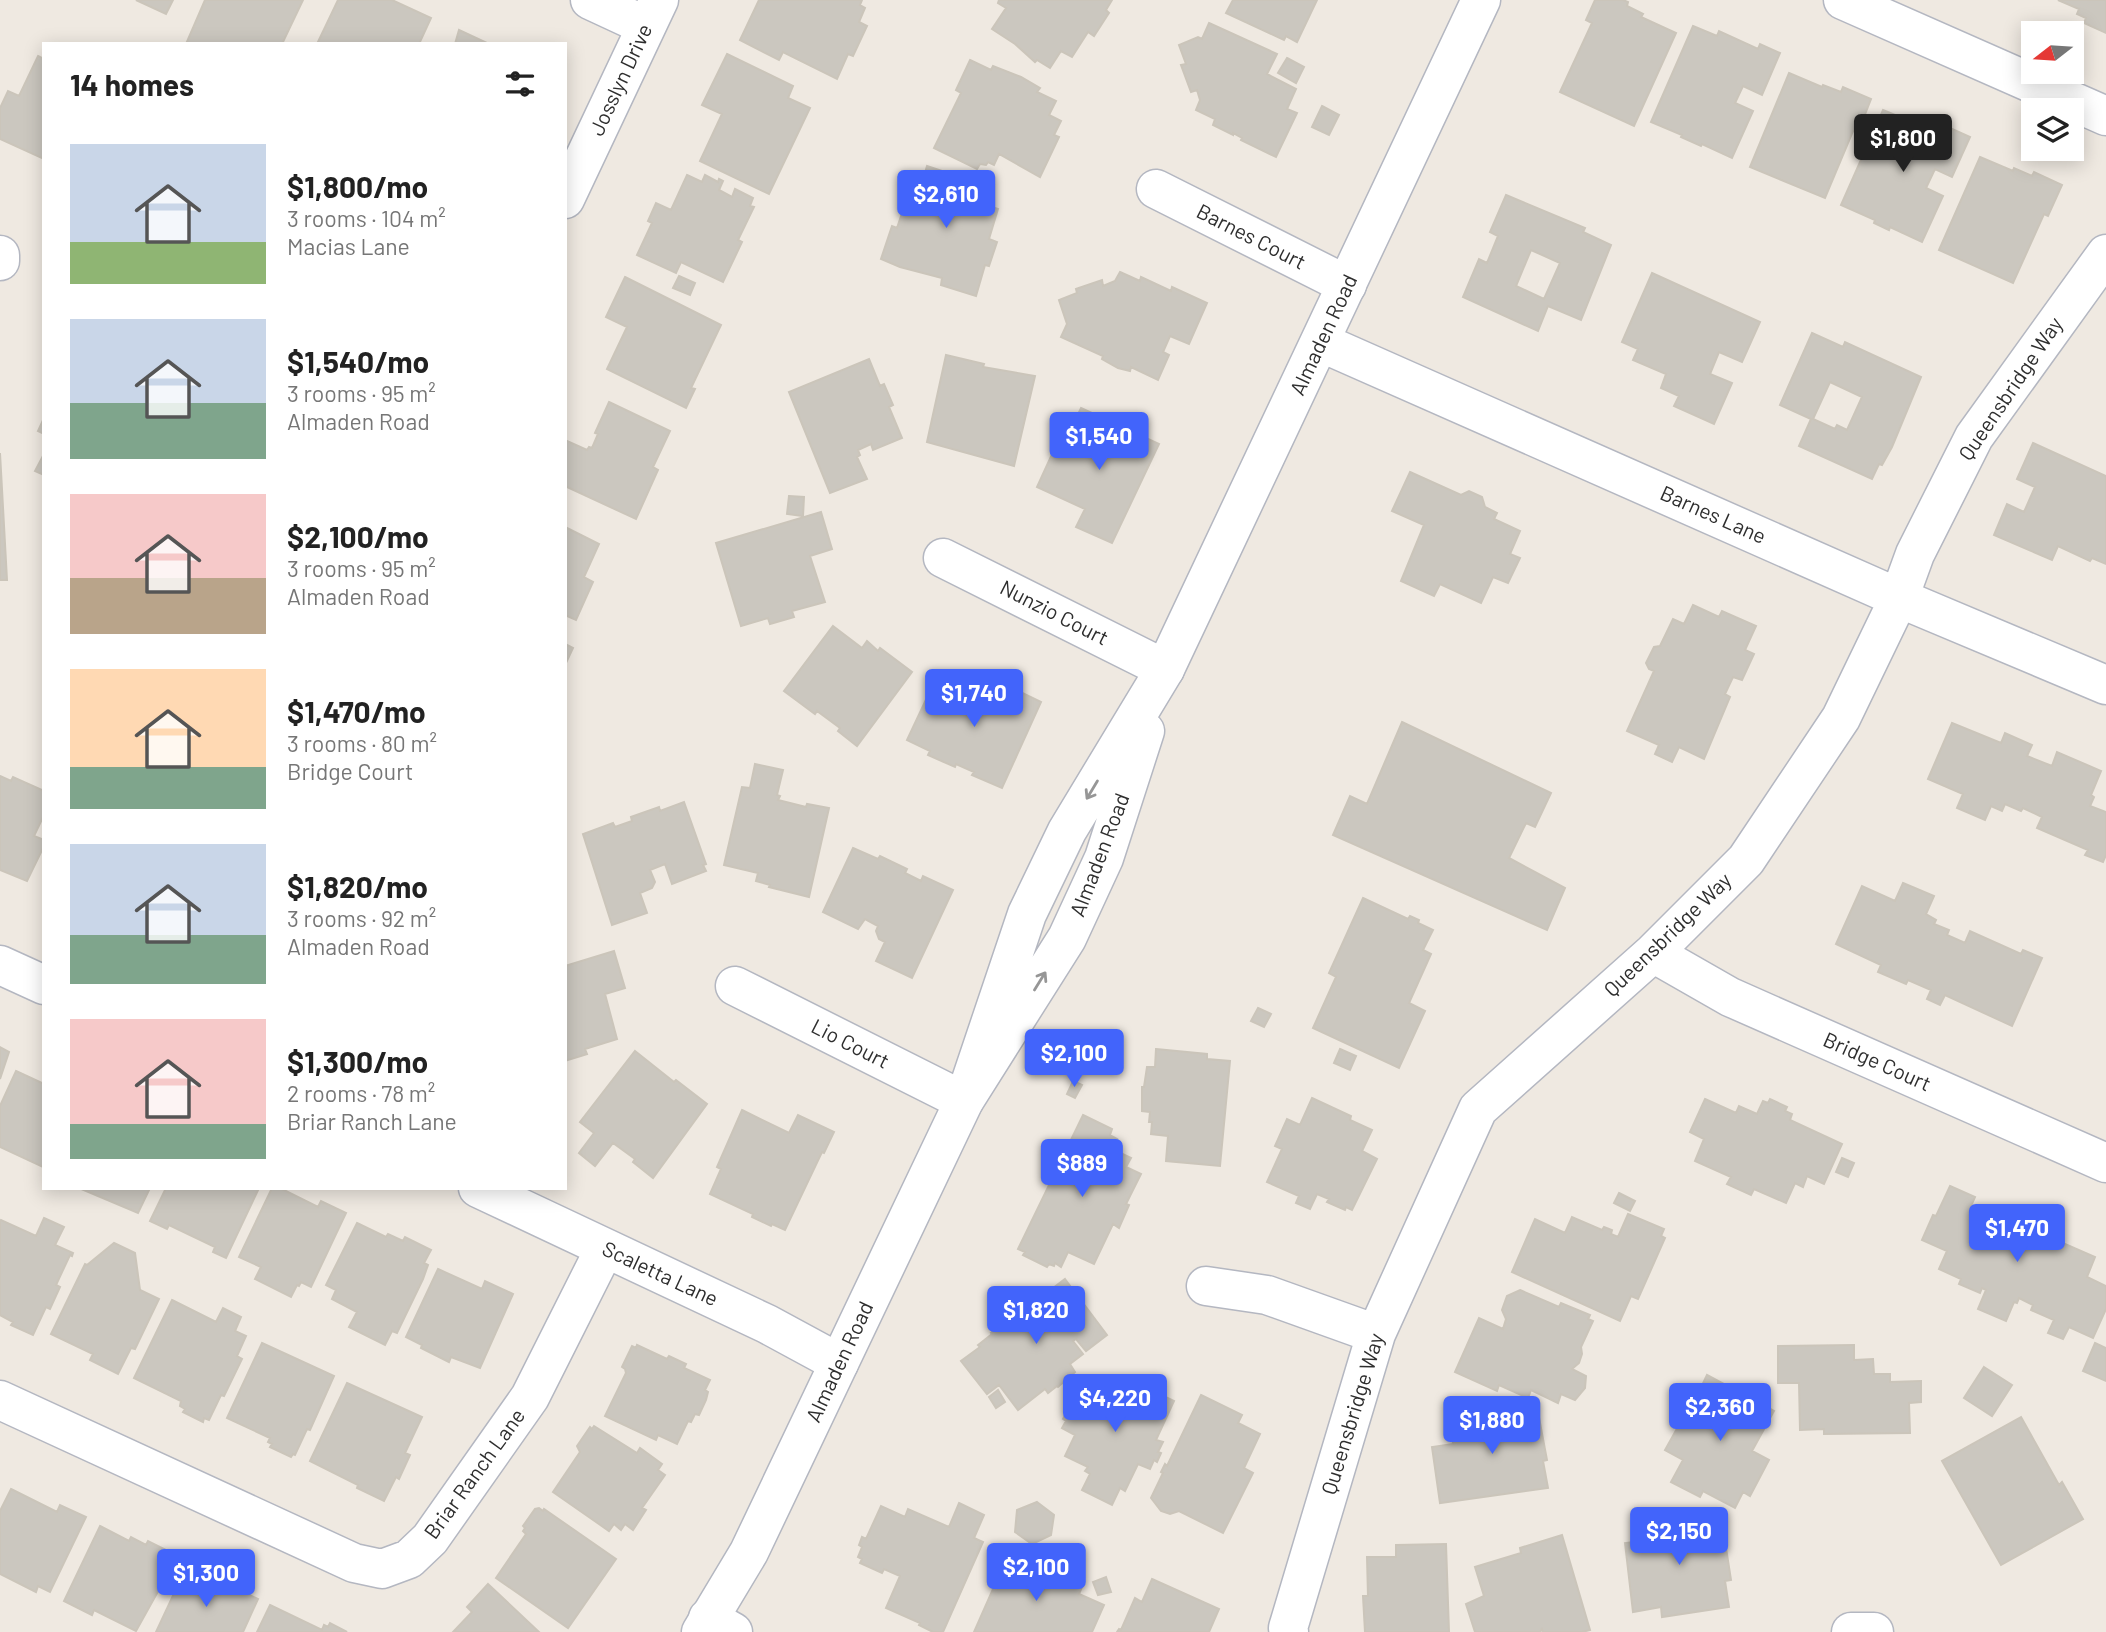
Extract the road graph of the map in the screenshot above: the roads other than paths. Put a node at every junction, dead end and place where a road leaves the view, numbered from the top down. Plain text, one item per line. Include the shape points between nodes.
1 (590, 0) edge
2 (1481, 0) edge
3 (1843, 0) edge
4 (652, 13) edge
5 (2106, 116) edge
6 (1156, 189) dead end
7 (567, 195) edge
8 (2106, 254) edge
9 (0, 255) edge
10 (0, 261) edge
11 (1347, 285) junction
12 (1320, 342) junction
13 (943, 558) dead end
14 (1899, 598) junction
15 (1165, 669) junction
16 (2106, 685) edge
17 (1653, 953) junction
18 (0, 965) edge
19 (42, 984) edge
20 (735, 986) dead end
21 (964, 1101) junction
22 (2106, 1163) edge
23 (482, 1190) edge
24 (605, 1248) junction
25 (1206, 1286) dead end
26 (1376, 1334) junction
27 (839, 1363) junction
28 (0, 1400) edge
29 (710, 1629) edge
30 (1289, 1632) edge
31 (1851, 1632) edge
32 (1874, 1632) edge

1 - 4 street
2 - 11 street, Almaden Road
3 - 5 street
4 - 7 street, Josslyn Drive
6 - 11 street, Barnes Court
8 - 14 street, Queensbridge Way via 1974,438 1915,554
9 - 10 street
11 - 12 street, Almaden Road
12 - 14 street, Barnes Lane
12 - 15 street, Almaden Road
13 - 15 street, Nunzio Court
14 - 16 street, Barnes Lane
14 - 17 street, Queensbridge Way via 1841,718 1746,860
15 - 21 street, Almaden Road via 1067,831 1027,914
17 - 22 street, Bridge Court via 1730,997
17 - 26 street, Queensbridge Way via 1478,1109
18 - 19 street
20 - 21 street, Lio Court
21 - 27 street, Almaden Road
23 - 24 street, Scaletta Lane
24 - 27 street, Scaletta Lane
24 - 28 street, Briar Ranch Lane via 530,1397 430,1539 409,1559 382,1569 354,1563
25 - 26 street via 1266,1295
26 - 30 street, Queensbridge Way
27 - 29 street, Almaden Road
31 - 32 street

